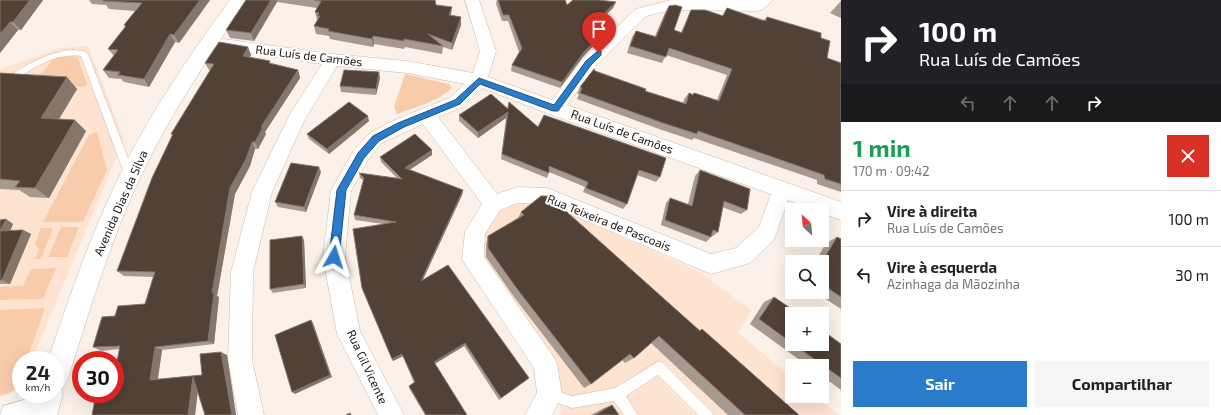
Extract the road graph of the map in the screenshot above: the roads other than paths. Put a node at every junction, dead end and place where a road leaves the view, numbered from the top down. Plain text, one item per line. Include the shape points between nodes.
1 (238, 0) edge
2 (472, 0) edge
3 (762, 3) edge
4 (209, 41) junction
5 (333, 60) junction
6 (479, 80) junction
7 (0, 86) edge
8 (555, 109) junction
9 (426, 115) junction
10 (130, 176) junction
11 (782, 189) junction
12 (493, 204) junction
13 (841, 211) edge
14 (64, 352) edge
15 (617, 394) junction
16 (550, 395) junction
17 (46, 405) edge
18 (12, 415) edge
19 (251, 415) edge
20 (391, 415) edge
21 (538, 415) edge
22 (632, 415) edge
23 (707, 415) edge

1 - 4 street, Avenida Dias da Silva
2 - 6 street via 488,51
3 - 8 street via 672,5 640,12 588,63
4 - 5 street, Rua Luís de Camões
4 - 10 street, Avenida Dias da Silva via 164,111
5 - 6 street, Rua Luís de Camões via 407,67
5 - 19 street via 296,119 262,192 242,272 240,360
6 - 8 street, Rua Luís de Camões
6 - 9 street, Rua Gil Vicente via 457,102
7 - 10 lane via 53,56 70,52 84,54
8 - 11 street, Rua Luís de Camões
9 - 12 street
9 - 20 street, Rua Gil Vicente via 376,138 361,155 341,190 334,257 349,334
10 - 14 street, Avenida Dias da Silva via 95,262
11 - 12 street, Rua Teixeira de Pascoais via 767,233 742,256 711,264 547,196 517,195
11 - 13 street, Rua Luís de Camões
12 - 16 street via 474,232 473,259 546,364
15 - 16 lane via 572,402
15 - 22 lane
15 - 23 lane via 659,367
16 - 21 street
17 - 18 street

